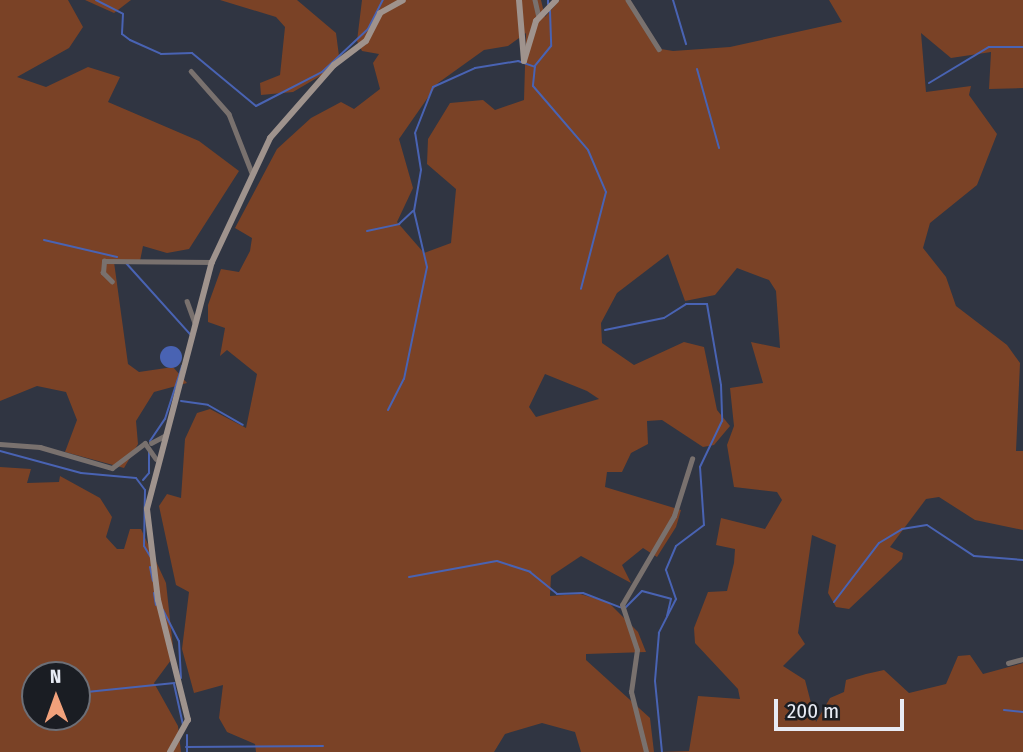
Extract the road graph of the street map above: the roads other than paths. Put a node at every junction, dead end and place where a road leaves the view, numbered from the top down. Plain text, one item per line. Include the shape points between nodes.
1 (402, 0) edge
2 (519, 0) edge
3 (536, 0) edge
4 (556, 0) edge
5 (628, 0) edge
6 (539, 17) junction
7 (659, 49) dead end
8 (191, 71) dead end
9 (252, 173) junction
10 (212, 262) junction
11 (112, 282) dead end
12 (187, 301) dead end
13 (195, 324) junction
14 (164, 436) junction
15 (151, 443) junction
16 (0, 444) edge
17 (156, 459) junction
18 (692, 459) dead end
19 (1023, 659) edge
20 (1008, 663) dead end
21 (170, 752) edge
22 (646, 752) edge

1 - 9 street via 380,13 366,41 291,110
2 - 6 street via 522,61
3 - 6 street
4 - 6 street
5 - 7 street
8 - 9 street via 229,114
9 - 10 street
10 - 11 street via 104,261 103,273
10 - 13 street
12 - 13 street
13 - 14 street via 192,357 178,380 179,403
14 - 15 street
14 - 17 street
15 - 16 street via 138,443 112,468 40,447
15 - 17 street
17 - 21 street via 148,517 160,610 188,720
18 - 22 street via 670,525 622,605 637,650 631,692
19 - 20 street

